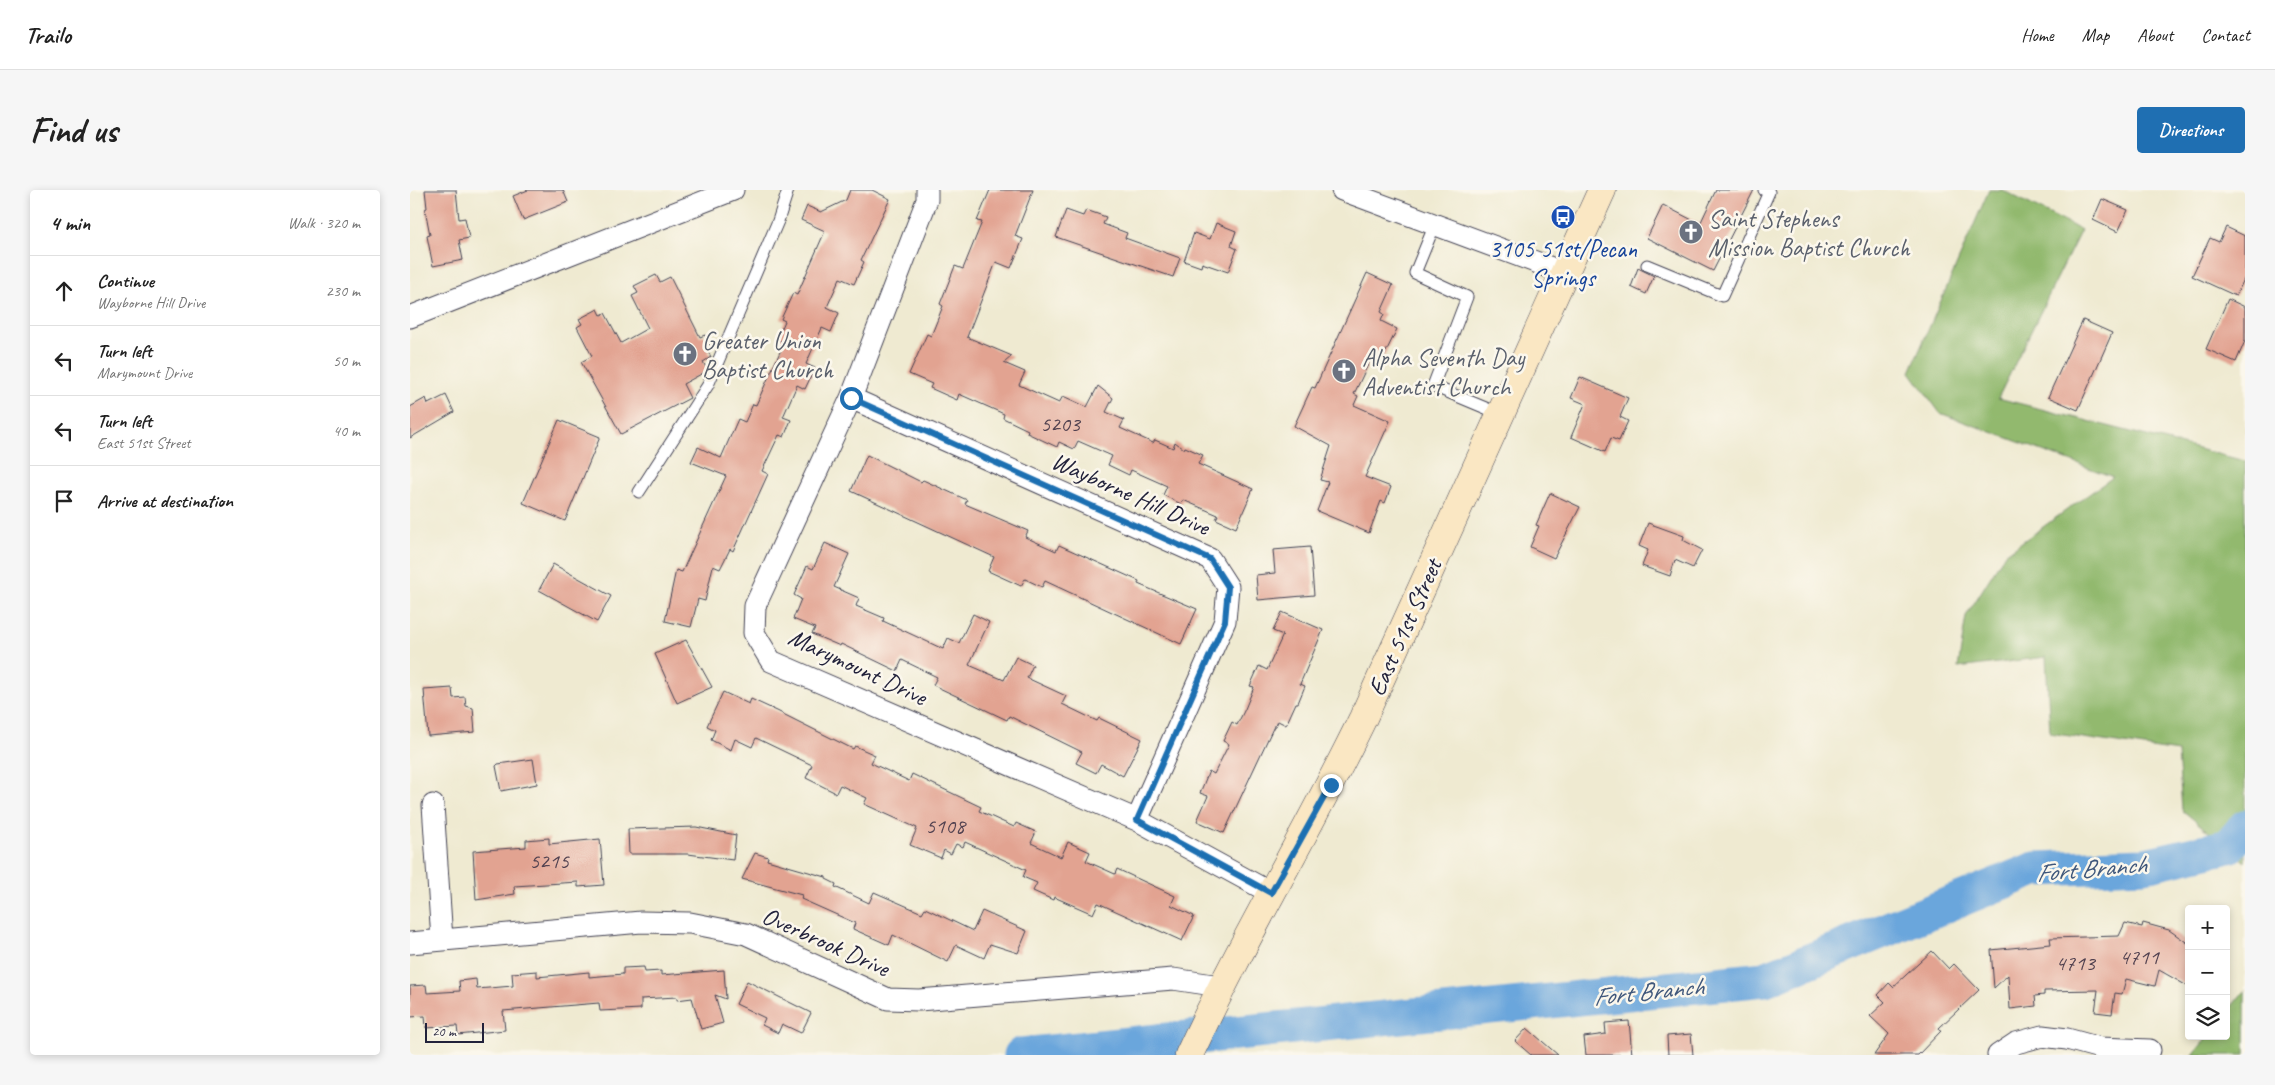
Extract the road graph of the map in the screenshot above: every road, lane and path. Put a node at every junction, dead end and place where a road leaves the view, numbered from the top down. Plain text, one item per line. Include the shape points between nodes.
1 (732, 190) edge
2 (788, 190) edge
3 (927, 190) edge
4 (1342, 190) edge
5 (1602, 190) edge
6 (1764, 190) edge
7 (1435, 224) junction
8 (1647, 265) dead end
9 (1565, 273) junction
10 (410, 317) edge
11 (851, 398) junction
12 (1500, 414) junction
13 (639, 492) dead end
14 (433, 805) dead end
15 (1137, 820) junction
16 (1271, 893) junction
17 (442, 940) junction
18 (410, 943) edge
19 (1220, 986) junction
20 (2150, 1050) dead end
21 (1190, 1053) edge
22 (1998, 1055) edge

1 - 10 street
2 - 13 lane via 778,221 708,384
3 - 11 street, Marymount Drive via 927,200
4 - 7 street
5 - 9 main road, East 51st Street
6 - 8 lane via 1768,192 1722,296
7 - 9 street
7 - 12 lane via 1415,273 1467,297 1432,386
9 - 12 main road, East 51st Street
11 - 15 street, Wayborne Hill Drive via 1210,559 1228,587 1225,621
11 - 15 street, Marymount Drive via 755,606 754,633 771,661
12 - 16 main road, East 51st Street via 1331,785
14 - 17 street
15 - 16 street, Marymount Drive
16 - 19 main road, East 51st Street
17 - 18 street, Overbrook Drive
17 - 19 street, Overbrook Drive via 641,922 690,924 746,934 888,999 919,1000 1173,979
19 - 21 main road, East 51st Street
20 - 22 street via 2100,1048 2042,1036 2016,1043

